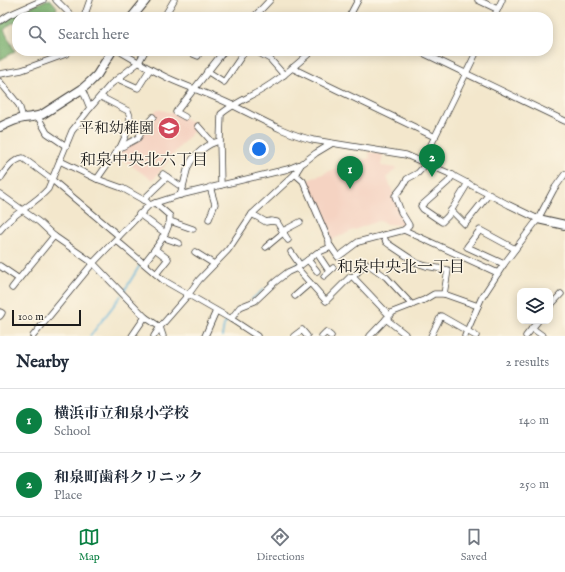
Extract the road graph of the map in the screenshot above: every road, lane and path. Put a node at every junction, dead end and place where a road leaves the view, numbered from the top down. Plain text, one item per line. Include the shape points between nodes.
1 (43, 0) edge
2 (58, 0) edge
3 (90, 0) edge
4 (146, 0) edge
5 (174, 0) edge
6 (270, 0) edge
7 (358, 0) edge
8 (478, 0) edge
9 (502, 0) edge
10 (497, 9) junction
11 (14, 12) edge
12 (69, 12) edge
13 (86, 12) edge
14 (136, 12) edge
15 (167, 12) edge
16 (259, 12) edge
17 (352, 12) edge
18 (496, 12) edge
19 (12, 13) edge
20 (0, 21) edge
21 (60, 56) edge
22 (109, 56) edge
23 (128, 56) edge
24 (142, 56) edge
25 (220, 56) edge
26 (242, 56) edge
27 (265, 56) edge
28 (306, 56) edge
29 (429, 56) edge
30 (475, 56) edge
31 (138, 62) junction
32 (292, 68) junction
33 (150, 69) junction
34 (207, 71) junction
35 (0, 74) edge
36 (466, 74) junction
37 (284, 75) junction
38 (118, 79) junction
39 (0, 82) edge
40 (194, 88) junction
41 (82, 90) junction
42 (101, 97) junction
43 (232, 105) junction
44 (90, 108) junction
45 (38, 117) junction
46 (153, 117) dead end
47 (185, 117) dead end
48 (23, 118) junction
49 (565, 120) edge
50 (130, 124) junction
51 (198, 126) dead end
52 (0, 127) edge
53 (142, 131) junction
54 (435, 137) junction
55 (220, 141) junction
56 (212, 142) junction
57 (331, 144) junction
58 (66, 146) junction
59 (120, 148) junction
60 (60, 161) junction
61 (425, 162) junction
62 (303, 163) junction
63 (295, 174) junction
64 (565, 174) edge
65 (453, 175) junction
66 (97, 178) junction
67 (0, 179) edge
68 (52, 181) junction
69 (468, 183) junction
70 (221, 185) junction
71 (183, 188) junction
72 (210, 188) junction
73 (0, 194) edge
74 (489, 194) junction
75 (180, 195) junction
76 (143, 200) junction
77 (152, 204) junction
78 (21, 210) junction
79 (451, 210) junction
80 (139, 214) junction
81 (252, 214) junction
82 (538, 218) junction
83 (209, 219) dead end
84 (170, 221) junction
85 (300, 222) dead end
86 (565, 225) edge
87 (193, 229) dead end
88 (0, 230) edge
89 (404, 230) junction
90 (283, 231) junction
91 (383, 235) junction
92 (54, 236) junction
93 (164, 236) junction
94 (118, 238) junction
95 (288, 240) dead end
96 (179, 243) dead end
97 (266, 247) dead end
98 (331, 247) junction
99 (155, 249) junction
100 (515, 249) junction
101 (195, 252) dead end
102 (291, 252) dead end
103 (317, 253) junction
104 (308, 260) junction
105 (93, 263) junction
106 (144, 264) junction
107 (214, 264) junction
108 (298, 264) junction
109 (504, 264) junction
110 (0, 266) edge
111 (317, 271) dead end
112 (498, 273) junction
113 (156, 274) junction
114 (324, 276) dead end
115 (350, 277) dead end
116 (19, 279) junction
117 (310, 283) junction
118 (12, 288) dead end
119 (444, 294) junction
120 (560, 294) dead end
121 (188, 295) junction
122 (295, 296) dead end
123 (553, 302) edge
124 (412, 305) junction
125 (478, 306) junction
126 (216, 311) junction
127 (0, 312) edge
128 (0, 316) edge
129 (145, 317) junction
130 (388, 317) junction
131 (229, 318) junction
132 (535, 324) edge
133 (160, 327) junction
134 (532, 328) junction
135 (466, 333) edge
136 (33, 336) edge
137 (132, 336) edge
138 (154, 336) edge
139 (163, 336) edge
140 (205, 336) edge
141 (257, 336) edge
142 (294, 336) edge
143 (307, 336) edge
144 (322, 336) edge
145 (331, 336) edge
146 (370, 336) edge
147 (404, 336) edge
148 (431, 336) edge
149 (476, 336) edge
150 (526, 336) edge
151 (543, 336) edge

1 - 11 street
2 - 12 street
3 - 13 street
4 - 14 street
5 - 15 street
6 - 16 street
7 - 17 street
8 - 10 street
9 - 10 street
10 - 18 street
19 - 20 street
21 - 35 street via 22,70
22 - 41 street via 97,75
23 - 31 street
24 - 31 street
25 - 34 street
26 - 34 street via 224,82
27 - 37 street
28 - 32 street
29 - 36 street
30 - 36 street
31 - 33 street
31 - 38 street
32 - 37 street
32 - 54 street
33 - 38 street via 138,88
33 - 40 street
34 - 40 street
36 - 49 street
36 - 54 street
37 - 43 street
38 - 42 street
39 - 48 street via 19,104
40 - 43 street
40 - 47 street via 176,112
41 - 44 street
41 - 45 street
42 - 44 street
42 - 50 street via 128,110
43 - 55 street via 221,114
43 - 57 street via 298,137
44 - 58 street via 72,131
45 - 48 street
45 - 58 street via 47,133
46 - 53 street
48 - 52 street
50 - 53 street
50 - 59 street
51 - 56 street
53 - 59 street via 138,138
54 - 61 street
55 - 56 street
55 - 70 street
56 - 71 street via 188,166
57 - 61 street via 406,155
57 - 62 street
58 - 60 street
59 - 66 street via 109,159
60 - 66 street
60 - 68 street
61 - 65 street
61 - 89 street via 418,172 407,179 395,196 409,225
62 - 63 street
62 - 70 street
63 - 81 street
63 - 98 street via 303,181
64 - 82 street
65 - 69 street
65 - 79 street via 421,206 442,222
66 - 76 street
67 - 68 street via 16,159 23,158
68 - 78 street via 41,196
68 - 94 street
69 - 74 street
69 - 79 street
70 - 72 street
71 - 75 street
71 - 76 street via 165,175
72 - 75 street
72 - 83 street via 215,204
73 - 78 street
74 - 79 street via 465,224
74 - 82 street
75 - 77 street
76 - 77 street
77 - 80 street
77 - 84 street via 170,216
78 - 88 street
78 - 92 street
80 - 93 street
80 - 94 street
81 - 90 street via 266,222 277,222
81 - 107 street via 228,250
82 - 86 street
82 - 100 street
84 - 87 street
84 - 93 street
85 - 90 street
89 - 91 street
89 - 112 street
90 - 95 street
90 - 97 street
91 - 98 street via 358,242 338,257
91 - 119 street via 390,246 417,263 448,270
92 - 105 street
92 - 116 street
93 - 96 street
93 - 99 street
94 - 105 street
94 - 106 street
98 - 103 street
99 - 106 street
99 - 113 street via 168,259
100 - 109 street
100 - 109 street via 480,230 467,247
101 - 107 street
102 - 108 street
103 - 104 street
103 - 114 street via 331,270
104 - 108 street
104 - 111 street
105 - 129 street
105 - 136 street
106 - 113 street
107 - 121 street
108 - 117 street
108 - 131 street via 255,301 240,307
109 - 112 street
110 - 116 street
112 - 125 street
113 - 121 street
115 - 117 street via 326,301
116 - 118 street
117 - 122 street
119 - 124 street via 434,294
119 - 125 street
120 - 123 street
121 - 126 street
121 - 133 street
124 - 130 street via 393,312
124 - 130 street via 386,277 366,263 353,276
125 - 135 street
126 - 131 street
126 - 140 street
127 - 128 street
129 - 133 street
129 - 137 street
130 - 146 street
130 - 147 street via 405,334
131 - 141 street
132 - 134 street
133 - 138 street
133 - 139 street
134 - 150 street
134 - 151 street
135 - 148 street via 441,316
135 - 149 street
142 - 143 street via 302,330
144 - 145 street via 326,332

